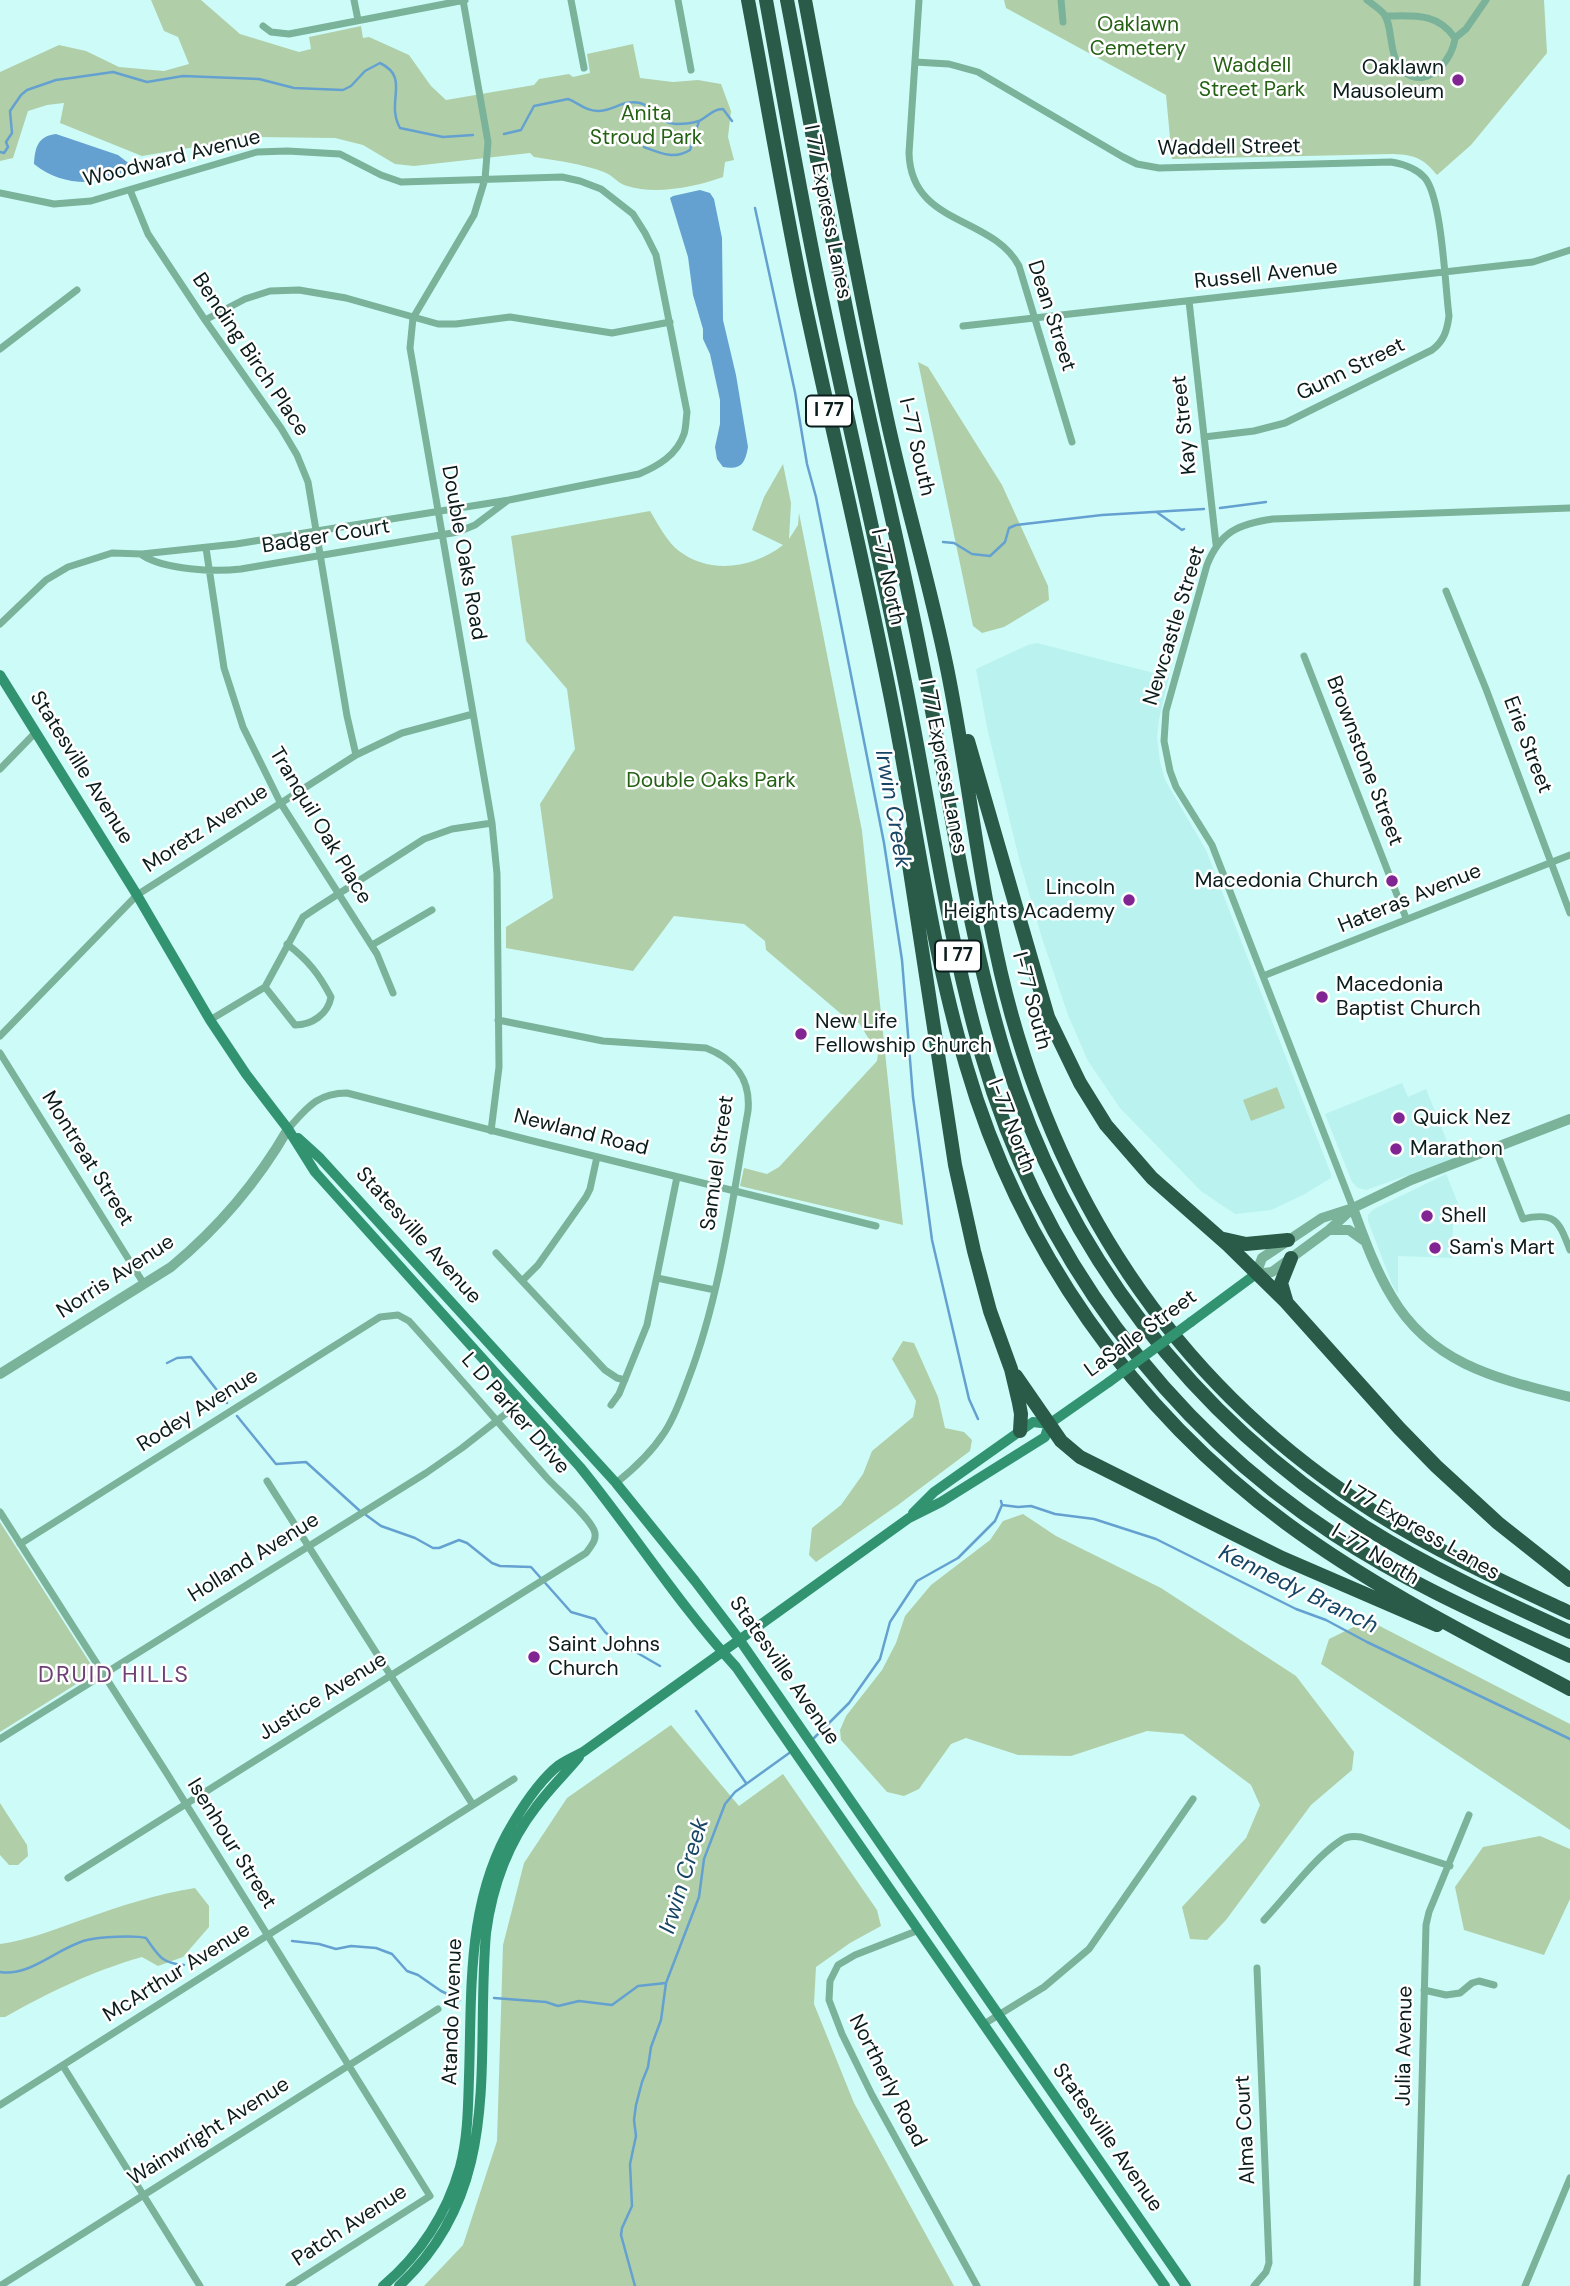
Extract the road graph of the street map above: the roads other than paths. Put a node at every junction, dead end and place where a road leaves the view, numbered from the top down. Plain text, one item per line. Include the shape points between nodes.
1 (354, 0) edge
2 (463, 0) edge
3 (571, 0) edge
4 (678, 0) edge
5 (748, 0) edge
6 (766, 0) edge
7 (787, 0) edge
8 (805, 0) edge
9 (919, 0) edge
10 (1061, 0) edge
11 (1367, 0) edge
12 (1486, 0) edge
13 (1385, 16) junction
14 (358, 20) junction
15 (1063, 22) dead end
16 (263, 26) dead end
17 (1455, 38) junction
18 (915, 62) junction
19 (584, 68) dead end
20 (691, 70) dead end
21 (485, 180) junction
22 (130, 190) junction
23 (0, 193) edge
24 (1570, 250) edge
25 (1444, 273) junction
26 (77, 290) dead end
27 (1189, 301) junction
28 (413, 318) junction
29 (1034, 318) junction
30 (205, 320) junction
31 (670, 322) junction
32 (963, 326) dead end
33 (0, 349) edge
34 (1205, 437) junction
35 (1072, 442) dead end
36 (639, 474) joint
37 (509, 500) junction
38 (1570, 508) edge
39 (437, 510) junction
40 (317, 531) junction
41 (442, 536) junction
42 (1216, 544) junction
43 (206, 548) junction
44 (142, 554) junction
45 (321, 556) junction
46 (209, 570) junction
47 (1446, 591) dead end
48 (0, 624) edge
49 (1304, 656) dead end
50 (947, 665) junction
51 (0, 675) edge
52 (473, 713) junction
53 (35, 733) junction
54 (356, 755) junction
55 (0, 769) edge
56 (280, 802) junction
57 (914, 820) junction
58 (492, 823) junction
59 (1570, 855) edge
60 (1550, 863) junction
61 (339, 894) junction
62 (137, 895) junction
63 (432, 910) dead end
64 (1570, 913) edge
65 (1406, 918) junction
66 (287, 944) junction
67 (372, 945) junction
68 (1263, 976) junction
69 (265, 987) junction
70 (393, 993) dead end
71 (210, 1020) junction
72 (498, 1020) junction
73 (0, 1036) edge
74 (0, 1053) edge
75 (1570, 1119) edge
76 (288, 1129) junction
77 (491, 1131) junction
78 (1495, 1148) junction
79 (597, 1157) junction
80 (677, 1177) junction
81 (734, 1190) junction
82 (1353, 1208) junction
83 (876, 1226) dead end
84 (1329, 1230) junction
85 (1220, 1237) junction
86 (1288, 1240) junction
87 (1367, 1243) junction
88 (1570, 1250) edge
89 (496, 1253) dead end
90 (1291, 1258) junction
91 (1256, 1274) junction
92 (657, 1278) junction
93 (522, 1281) junction
94 (144, 1284) junction
95 (715, 1290) junction
96 (1286, 1301) junction
97 (398, 1315) joint
98 (1011, 1369) junction
99 (0, 1374) edge
100 (625, 1380) junction
101 (1570, 1397) edge
102 (522, 1401) junction
103 (611, 1405) dead end
104 (498, 1421) junction
105 (1049, 1424) junction
106 (1020, 1431) junction
107 (267, 1481) dead end
108 (616, 1483) junction
109 (0, 1512) edge
110 (909, 1518) junction
111 (594, 1543) joint
112 (20, 1544) junction
113 (308, 1545) junction
114 (1570, 1580) edge
115 (1570, 1613) edge
116 (1570, 1632) edge
117 (739, 1639) junction
118 (1490, 1646) junction
119 (722, 1652) junction
120 (1570, 1656) edge
121 (103, 1674) junction
122 (390, 1675) junction
123 (1570, 1689) edge
124 (0, 1739) edge
125 (583, 1752) junction
126 (514, 1779) dead end
127 (1193, 1799) dead end
128 (185, 1805) junction
129 (473, 1805) junction
130 (1469, 1815) dead end
131 (1450, 1866) junction
132 (68, 1878) dead end
133 (1264, 1920) dead end
134 (919, 1930) junction
135 (268, 1937) junction
136 (1257, 1968) dead end
137 (1494, 1986) dead end
138 (1424, 1990) junction
139 (438, 2009) dead end
140 (999, 2015) junction
141 (984, 2024) junction
142 (349, 2065) junction
143 (63, 2066) junction
144 (0, 2105) edge
145 (1570, 2178) edge
146 (142, 2195) junction
147 (430, 2196) joint
148 (0, 2286) edge
149 (200, 2286) edge
150 (289, 2286) edge
151 (383, 2286) edge
152 (399, 2286) edge
153 (977, 2286) edge
154 (1165, 2286) edge
155 (1186, 2286) edge
156 (1254, 2286) edge
157 (1417, 2286) edge
158 (1525, 2286) edge

1 - 14 street
2 - 14 street
2 - 21 street, Double Oaks Road via 488,142
3 - 19 street
4 - 20 street
5 - 57 highway, I-77 North / I 77 via 804,299
6 - 120 highway, I 77 Express Lanes / I 77 via 821,295 892,618 967,998 991,1086 1030,1185 1068,1256 1110,1320 1176,1401 1234,1457 1294,1507 1377,1561
7 - 116 highway, I 77 Express Lanes / I 77 via 980,961 1012,1079 1051,1175 1094,1255 1145,1327 1194,1385 1259,1448 1308,1488 1388,1541
8 - 50 highway, I-77 South / I 77 via 887,419
9 - 18 street, Dean Street
10 - 15 street
11 - 13 street
12 - 17 street
13 - 17 street via 1438,21
13 - 17 street via 1399,65 1414,76 1426,77 1444,64
14 - 16 street via 289,34
18 - 25 street, Waddell Street via 978,72 1144,166 1404,164 1421,174 1432,189
18 - 29 street, Dean Street via 909,153 914,179 935,206 1002,244 1014,256
21 - 22 street, Woodward Avenue via 401,182 340,154 287,151 257,152
21 - 28 street, Double Oaks Road via 474,215
21 - 31 street, Woodward Avenue via 562,177 617,200 633,214 656,255
22 - 23 street, Woodward Avenue via 91,201 54,204
22 - 30 street, Bending Birch Place via 148,234
24 - 25 street, Russell Avenue via 1533,262
25 - 27 street, Russell Avenue
25 - 34 street, Gunn Street via 1448,327 1432,350 1285,423
26 - 33 street
27 - 29 street, Russell Avenue
27 - 34 street, Kay Street
28 - 30 street via 299,290 270,291
28 - 31 street via 456,324 510,317 612,333
28 - 39 street, Double Oaks Road via 410,348
29 - 32 street, Russell Avenue
29 - 35 street, Dean Street
30 - 40 street, Bending Birch Place via 297,454 308,482
31 - 36 street, Woodward Avenue via 687,412 684,435 659,466
34 - 42 street, Kay Street
36 - 37 street, Badger Court
37 - 39 street, Badger Court
37 - 41 street, Badger Court via 475,525
38 - 42 street, Newcastle Street via 1273,519 1239,528
39 - 40 street, Badger Court
39 - 41 street, Double Oaks Road
40 - 43 street, Badger Court
40 - 45 street, Bending Birch Place
41 - 45 street, Badger Court
41 - 52 street, Double Oaks Road
42 - 68 street, Newcastle Street via 1186,635 1166,711 1164,741 1176,787 1208,836
43 - 44 street, Badger Court
43 - 46 street, Tranquil Oak Place
44 - 46 street, Badger Court via 161,564
44 - 48 street, Badger Court via 112,553 68,567 46,580
45 - 46 street, Badger Court
45 - 54 street, Bending Birch Place
46 - 56 street, Tranquil Oak Place via 223,668 252,748
47 - 60 street, Erie Street
49 - 65 street, Brownstone Street
50 - 85 highway via 1056,1037 1118,1140 1152,1178
50 - 115 highway, I-77 South / I 77 via 990,922 1021,1048 1062,1156 1116,1256 1190,1354 1242,1409 1299,1459 1408,1532
51 - 53 main road, Statesville Avenue
52 - 54 street, Moretz Avenue via 402,733
52 - 58 street, Double Oaks Road
53 - 55 street
53 - 62 main road, Statesville Avenue
54 - 56 street, Moretz Avenue
56 - 61 street, Tranquil Oak Place
56 - 62 street, Moretz Avenue
57 - 98 highway via 908,858 956,1165 980,1275
57 - 118 highway, I-77 North / I 77 via 950,1002 978,1105 1022,1210 1080,1308 1163,1413 1252,1496 1346,1563
58 - 61 street via 424,839
58 - 72 street, Double Oaks Road
59 - 60 street, Hateras Avenue
60 - 64 street, Erie Street
60 - 65 street, Hateras Avenue
61 - 66 street via 303,917
61 - 67 street, Tranquil Oak Place
62 - 71 main road, Statesville Avenue
62 - 73 street, Moretz Avenue
63 - 67 street
65 - 68 street, Hateras Avenue
66 - 69 street
66 - 69 street via 306,958 321,978 331,997 328,1008 311,1022 295,1025
67 - 70 street, Tranquil Oak Place
68 - 82 street, Newcastle Street
69 - 71 street
71 - 76 main road, Statesville Avenue
72 - 77 street, Double Oaks Road via 499,1080
72 - 81 street, Samuel Street via 603,1041 706,1048 730,1060 742,1075 748,1097
74 - 94 street, Montreat Street
75 - 78 street, LaSalle Street
76 - 77 street, Newland Road via 319,1098 347,1093
76 - 94 street, Norris Avenue via 272,1157 214,1227 170,1268
76 - 102 main road, Statesville Avenue via 315,1172
76 - 108 main road, Statesville Avenue via 320,1158
77 - 79 street, Newland Road
78 - 82 street, LaSalle Street
78 - 88 street via 1523,1219 1546,1216 1557,1221
79 - 80 street, Newland Road
79 - 93 street via 586,1197
80 - 81 street, Newland Road
80 - 92 street
81 - 83 street, Newland Road
81 - 95 street, Samuel Street
82 - 84 street, LaSalle Street
82 - 86 street, LaSalle Street via 1322,1218
82 - 87 street
84 - 87 street via 1349,1230
84 - 90 street, LaSalle Street
85 - 86 highway via 1246,1244
85 - 91 highway
86 - 91 street, LaSalle Street via 1262,1258
87 - 101 street via 1399,1310 1430,1343 1481,1371
89 - 93 street
90 - 91 street, LaSalle Street via 1272,1272
90 - 96 highway via 1281,1283
91 - 96 highway
91 - 105 main road, LaSalle Street, bridge
92 - 95 street
92 - 100 street via 647,1325
93 - 100 street via 606,1370
94 - 99 street, Norris Avenue
95 - 108 street, Samuel Street via 674,1416 639,1465
96 - 114 highway via 1436,1466
97 - 104 street, L D Parker Drive via 410,1321
97 - 112 street, Rodey Avenue via 380,1317
98 - 105 highway
98 - 106 highway via 1021,1409
100 - 103 street
102 - 104 street, Holland Avenue
102 - 119 main road, Statesville Avenue via 617,1512
104 - 111 street, L D Parker Drive via 589,1523
104 - 113 street, Holland Avenue via 426,1473
105 - 106 main road, Atando Avenue via 1033,1422
105 - 110 main road, Atando Avenue via 1045,1437
105 - 118 highway via 1075,1454 1190,1513 1360,1593
106 - 110 main road, Atando Avenue via 933,1492
107 - 113 street
108 - 117 main road, Statesville Avenue
109 - 112 street, Isenhour Street
110 - 117 main road, Atando Avenue
111 - 122 street, Justice Avenue via 586,1553
112 - 121 street, Isenhour Street
113 - 121 street, Holland Avenue
113 - 122 street
117 - 119 main road, Atando Avenue
117 - 140 main road, Statesville Avenue
118 - 123 highway, I-77 North / I 77
119 - 125 main road, Atando Avenue
119 - 134 main road, Statesville Avenue
121 - 124 street, Holland Avenue
121 - 128 street, Isenhour Street
122 - 128 street, Justice Avenue
122 - 129 street
125 - 151 main road, Atando Avenue via 559,1765 527,1801 489,1872 475,1932 468,2113 460,2166 430,2234
125 - 152 main road, Atando Avenue via 529,1816 499,1876 486,1933 478,2124 471,2169 439,2240
126 - 129 street, McArthur Avenue
127 - 140 street via 1089,1949 1055,1979
128 - 132 street, Justice Avenue
128 - 135 street, Isenhour Street
129 - 135 street, McArthur Avenue
130 - 131 street, Julia Avenue
131 - 133 street via 1361,1836 1344,1839 1312,1866
131 - 138 street, Julia Avenue via 1426,1925
134 - 141 main road, Statesville Avenue
134 - 153 street, Northerly Road via 838,1965 830,1981 829,2000 872,2095
135 - 142 street, Isenhour Street
135 - 143 street, McArthur Avenue
136 - 156 street, Alma Court via 1269,2263
137 - 138 street via 1479,1981 1446,1996
138 - 157 street, Julia Avenue
139 - 142 street, Wainwright Avenue
140 - 141 street
140 - 155 main road, Statesville Avenue
141 - 154 main road, Statesville Avenue
142 - 146 street, Wainwright Avenue
142 - 147 street, Isenhour Street
143 - 144 street, McArthur Avenue
143 - 146 street
145 - 158 street
146 - 148 street, Wainwright Avenue
146 - 149 street
147 - 150 street, Patch Avenue

